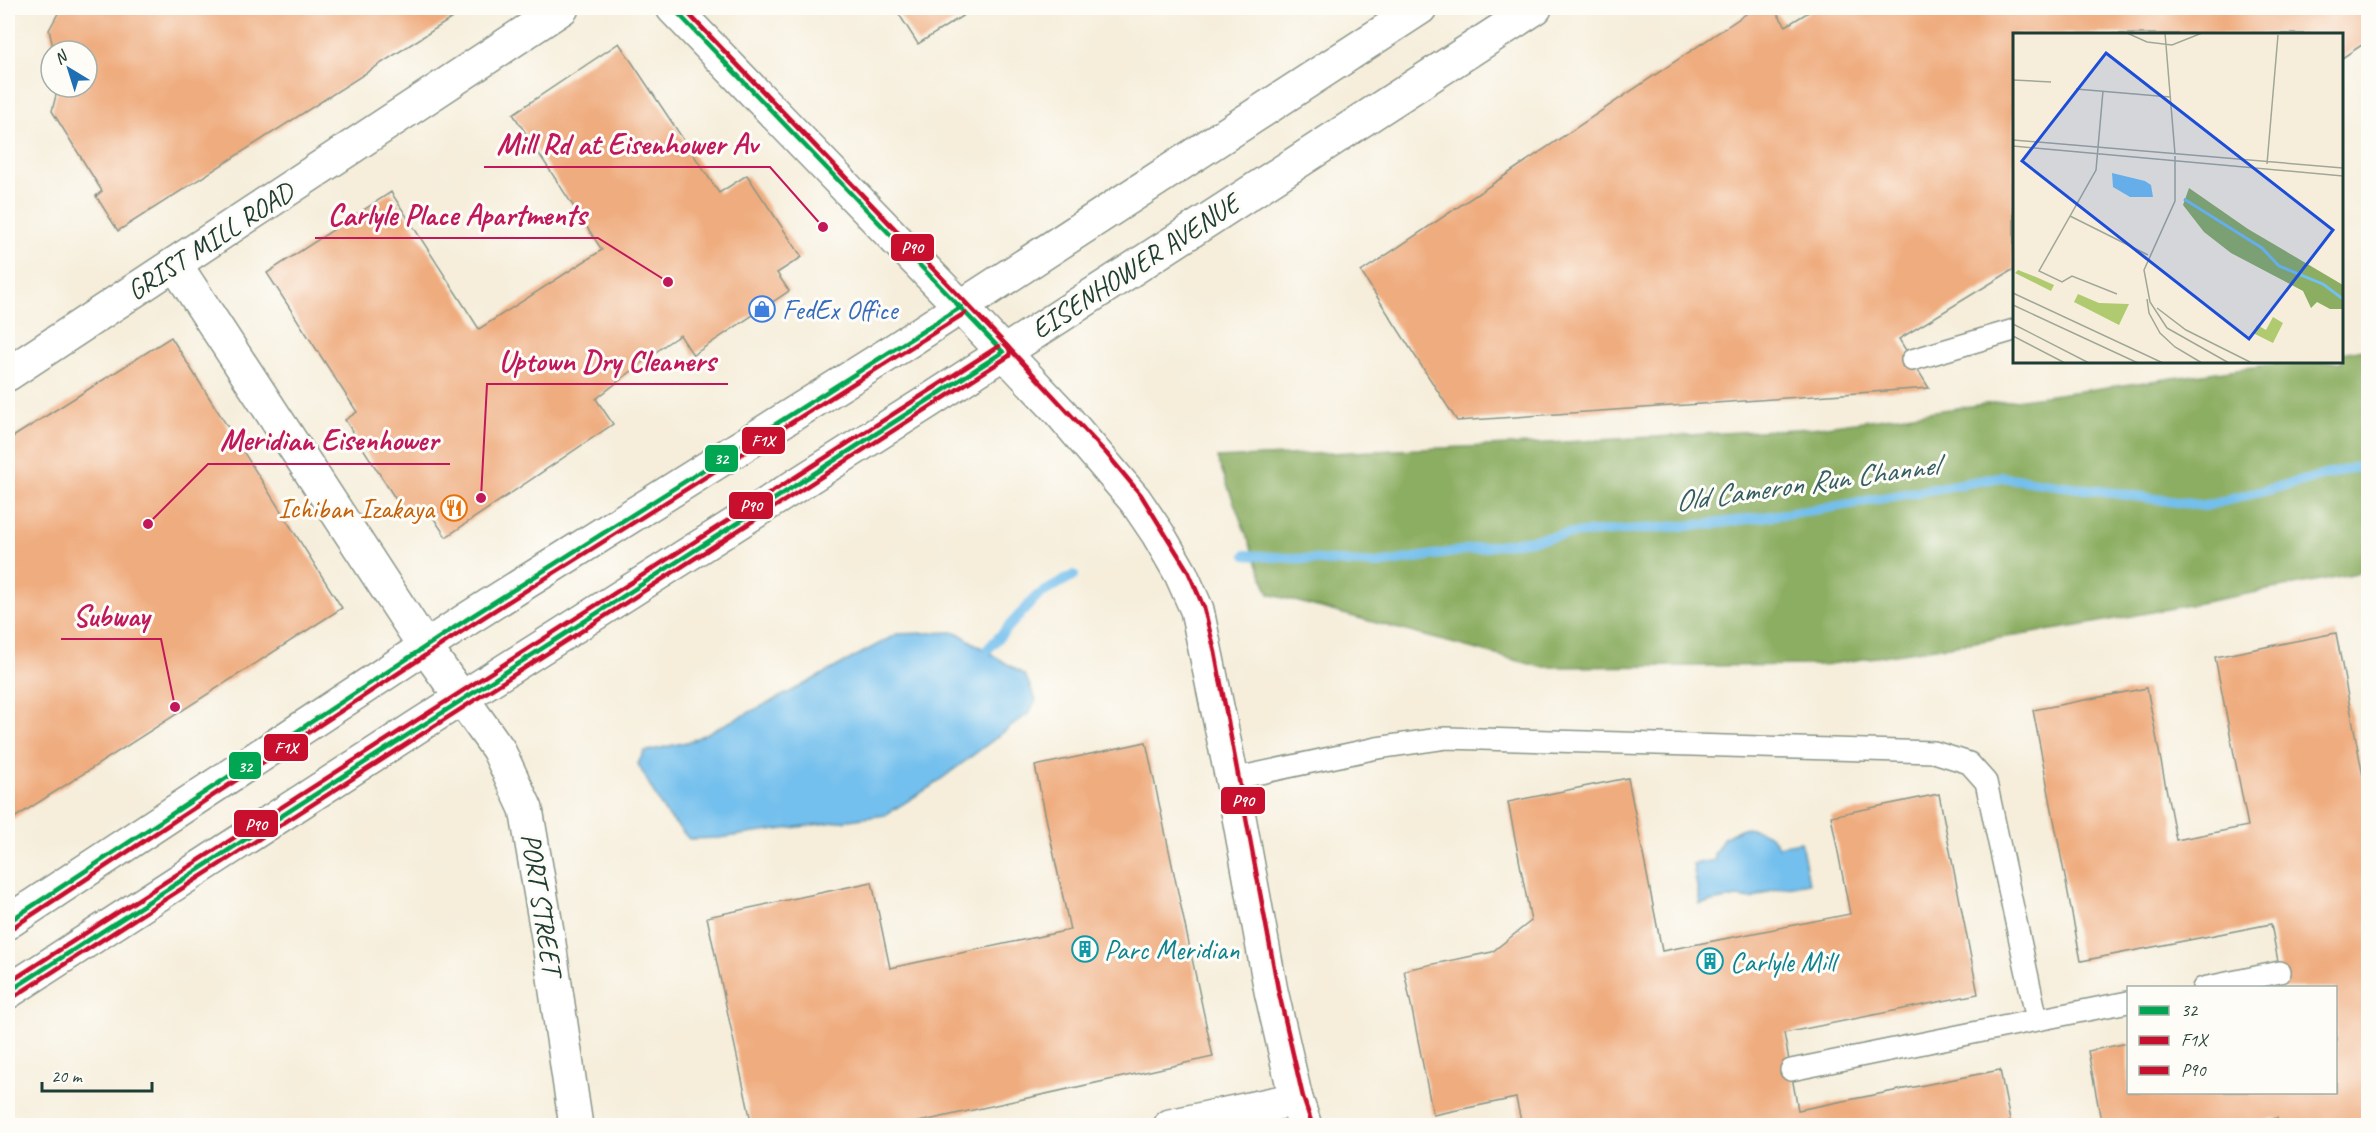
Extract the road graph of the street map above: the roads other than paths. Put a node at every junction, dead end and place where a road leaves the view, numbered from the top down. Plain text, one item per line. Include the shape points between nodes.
1 (562, 8) edge
2 (673, 8) edge
3 (1420, 8) edge
4 (1535, 8) edge
5 (175, 264) junction
6 (960, 308) junction
7 (2013, 330) edge
8 (1003, 352) junction
9 (1912, 360) dead end
10 (8, 374) edge
11 (425, 647) junction
12 (463, 698) junction
13 (1232, 779) junction
14 (8, 922) edge
15 (2280, 972) dead end
16 (2208, 986) edge
17 (8, 992) edge
18 (2127, 1002) edge
19 (2037, 1020) junction
20 (1791, 1070) dead end
21 (1301, 1112) edge
22 (576, 1125) edge
23 (1170, 1125) edge

1 - 5 main road, GRIST MILL ROAD
2 - 6 main road
3 - 6 main road
4 - 8 main road, EISENHOWER AVENUE
5 - 10 main road, GRIST MILL ROAD
5 - 11 main road, PORT STREET
6 - 8 main road
6 - 11 main road
7 - 9 lane
8 - 12 main road, EISENHOWER AVENUE
8 - 13 main road via 1135,500 1181,574 1197,610
11 - 12 main road, PORT STREET
11 - 14 main road
12 - 17 main road, EISENHOWER AVENUE
12 - 22 main road, PORT STREET via 498,749 526,809
13 - 19 lane via 1377,748 1446,738 1943,755 1969,763 1986,782
13 - 21 main road via 1271,992
15 - 16 lane
18 - 19 lane
19 - 20 lane
21 - 23 main road

